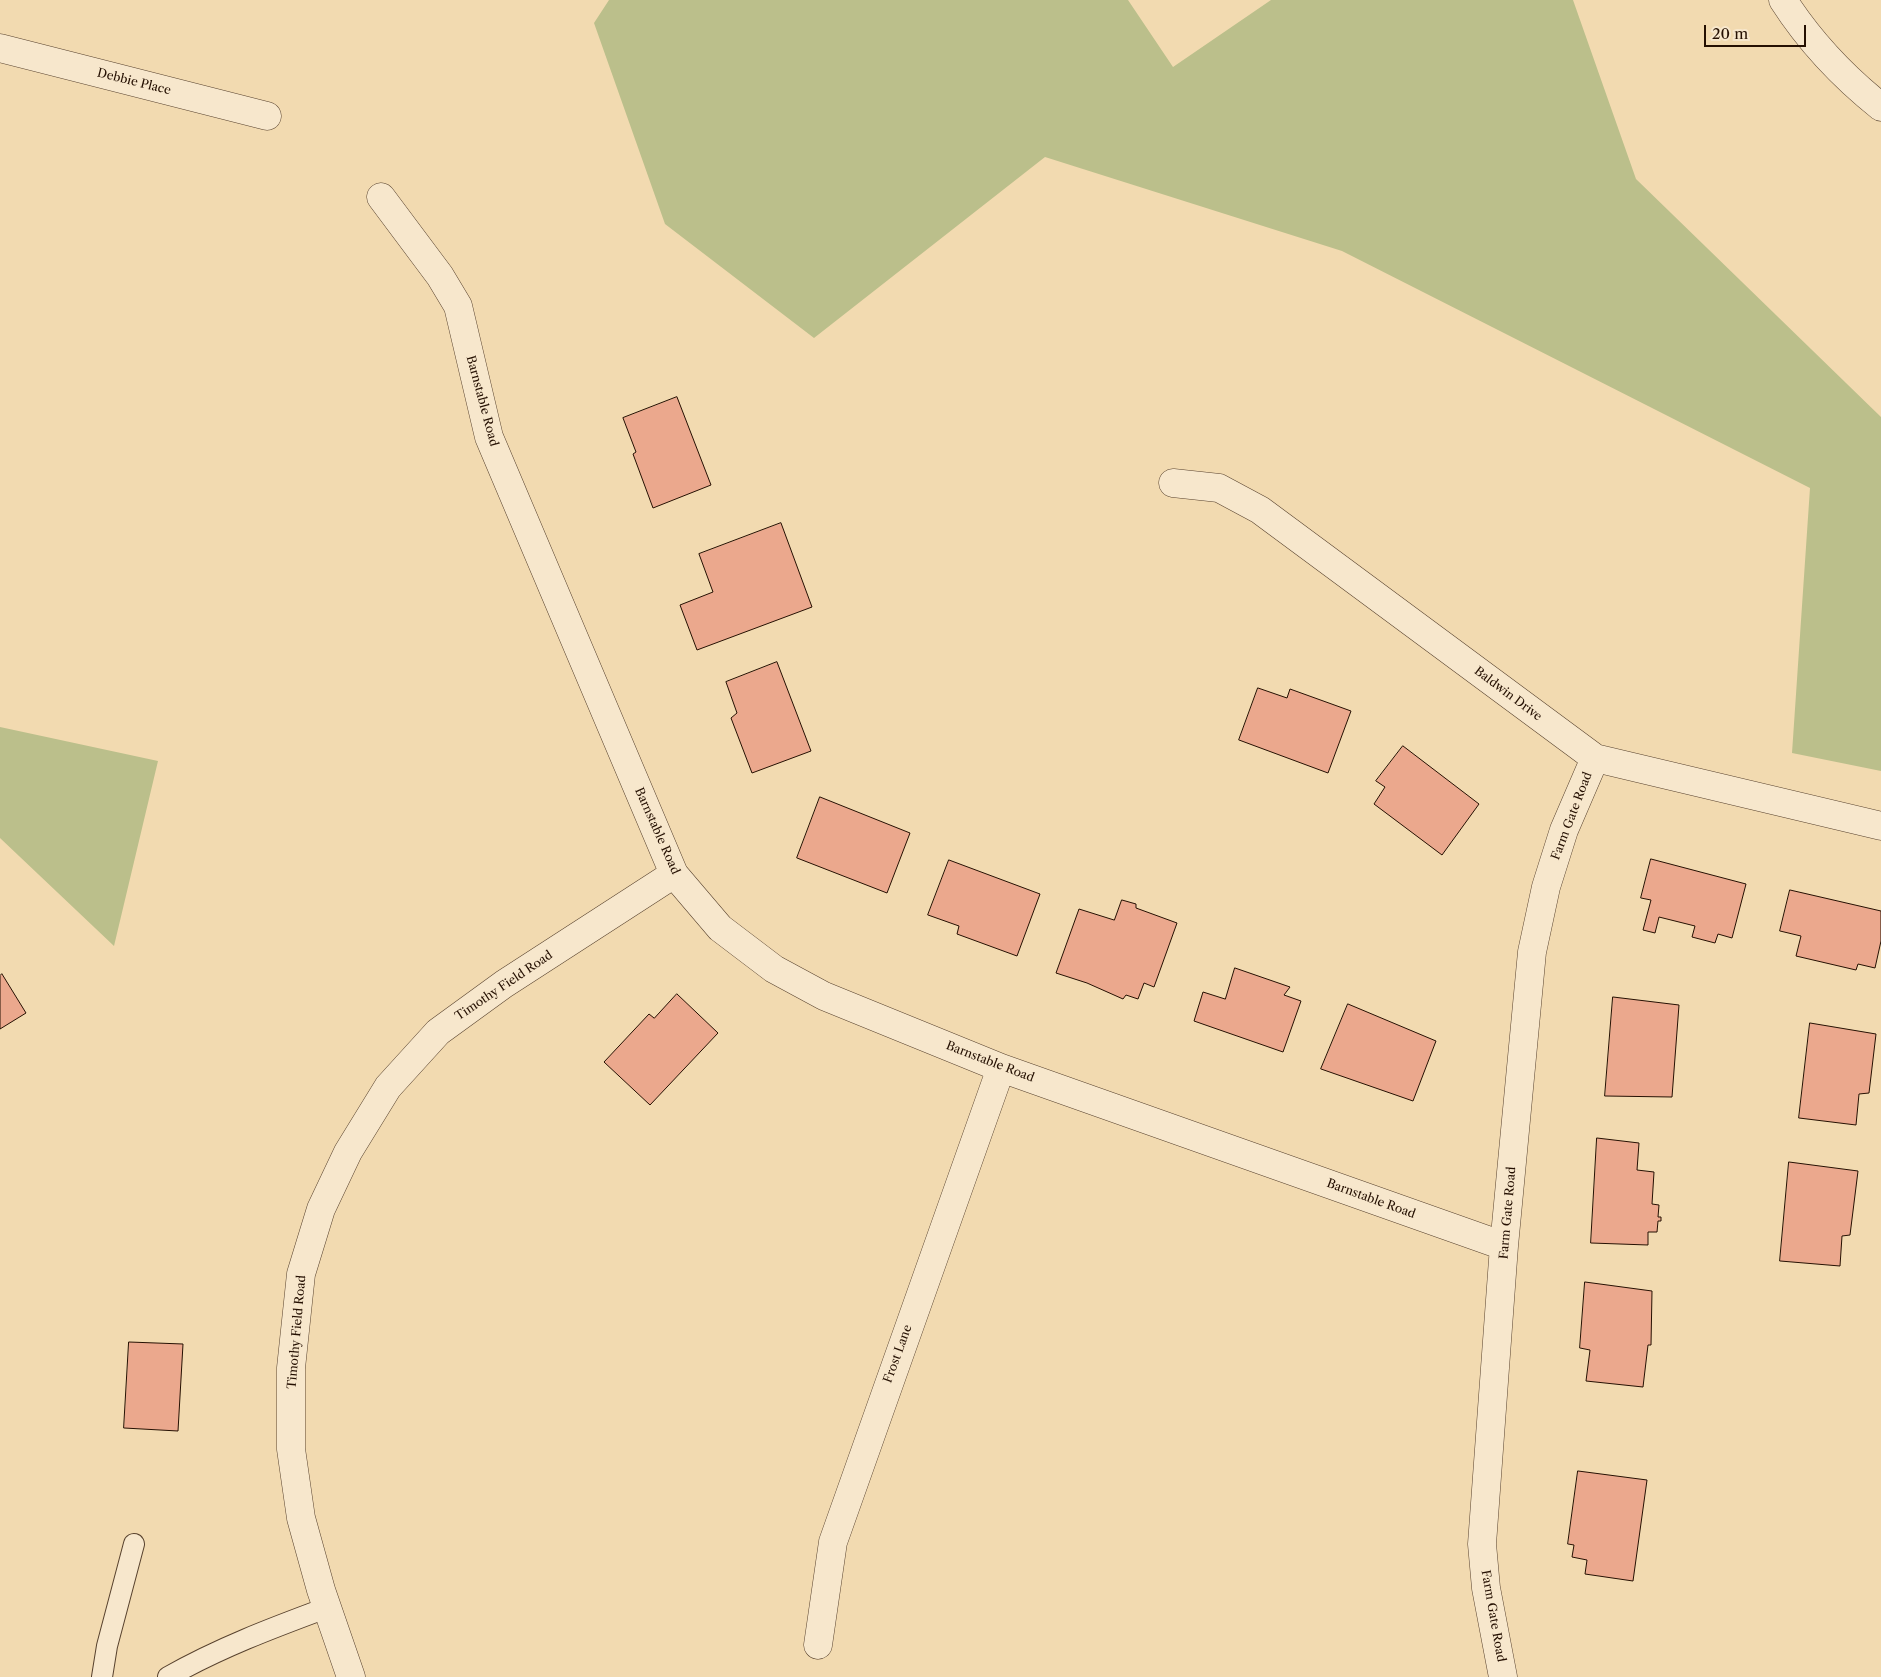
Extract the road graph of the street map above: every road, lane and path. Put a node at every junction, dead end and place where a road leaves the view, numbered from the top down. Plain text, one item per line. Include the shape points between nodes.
1 (1783, 0) edge
2 (0, 48) edge
3 (1881, 107) edge
4 (267, 116) dead end
5 (381, 197) dead end
6 (1173, 483) dead end
7 (1595, 758) junction
8 (1881, 826) edge
9 (674, 874) junction
10 (1001, 1068) junction
11 (1504, 1246) junction
12 (134, 1544) dead end
13 (326, 1608) junction
14 (818, 1645) dead end
15 (102, 1677) edge
16 (168, 1677) edge
17 (351, 1677) edge
18 (1503, 1677) edge

1 - 3 street via 1825,56
2 - 4 street, Debbie Place
5 - 9 street, Barnstable Road via 440,276 458,306 490,437
6 - 7 street, Baldwin Drive via 1219,488 1260,510
7 - 8 street, Baldwin Drive
7 - 11 street, Farm Gate Road via 1564,830 1546,887 1532,952
9 - 10 street, Barnstable Road via 720,928 774,968 824,996
9 - 13 street, Timothy Field Road via 504,984 438,1032 388,1087 348,1152 322,1209 301,1274 291,1368 291,1450 301,1518
10 - 11 street, Barnstable Road
10 - 14 street, Frost Lane via 833,1542
11 - 18 street, Farm Gate Road via 1482,1544 1486,1588
12 - 15 lane
13 - 16 lane via 260,1632 203,1657
13 - 17 street, Timothy Field Road

